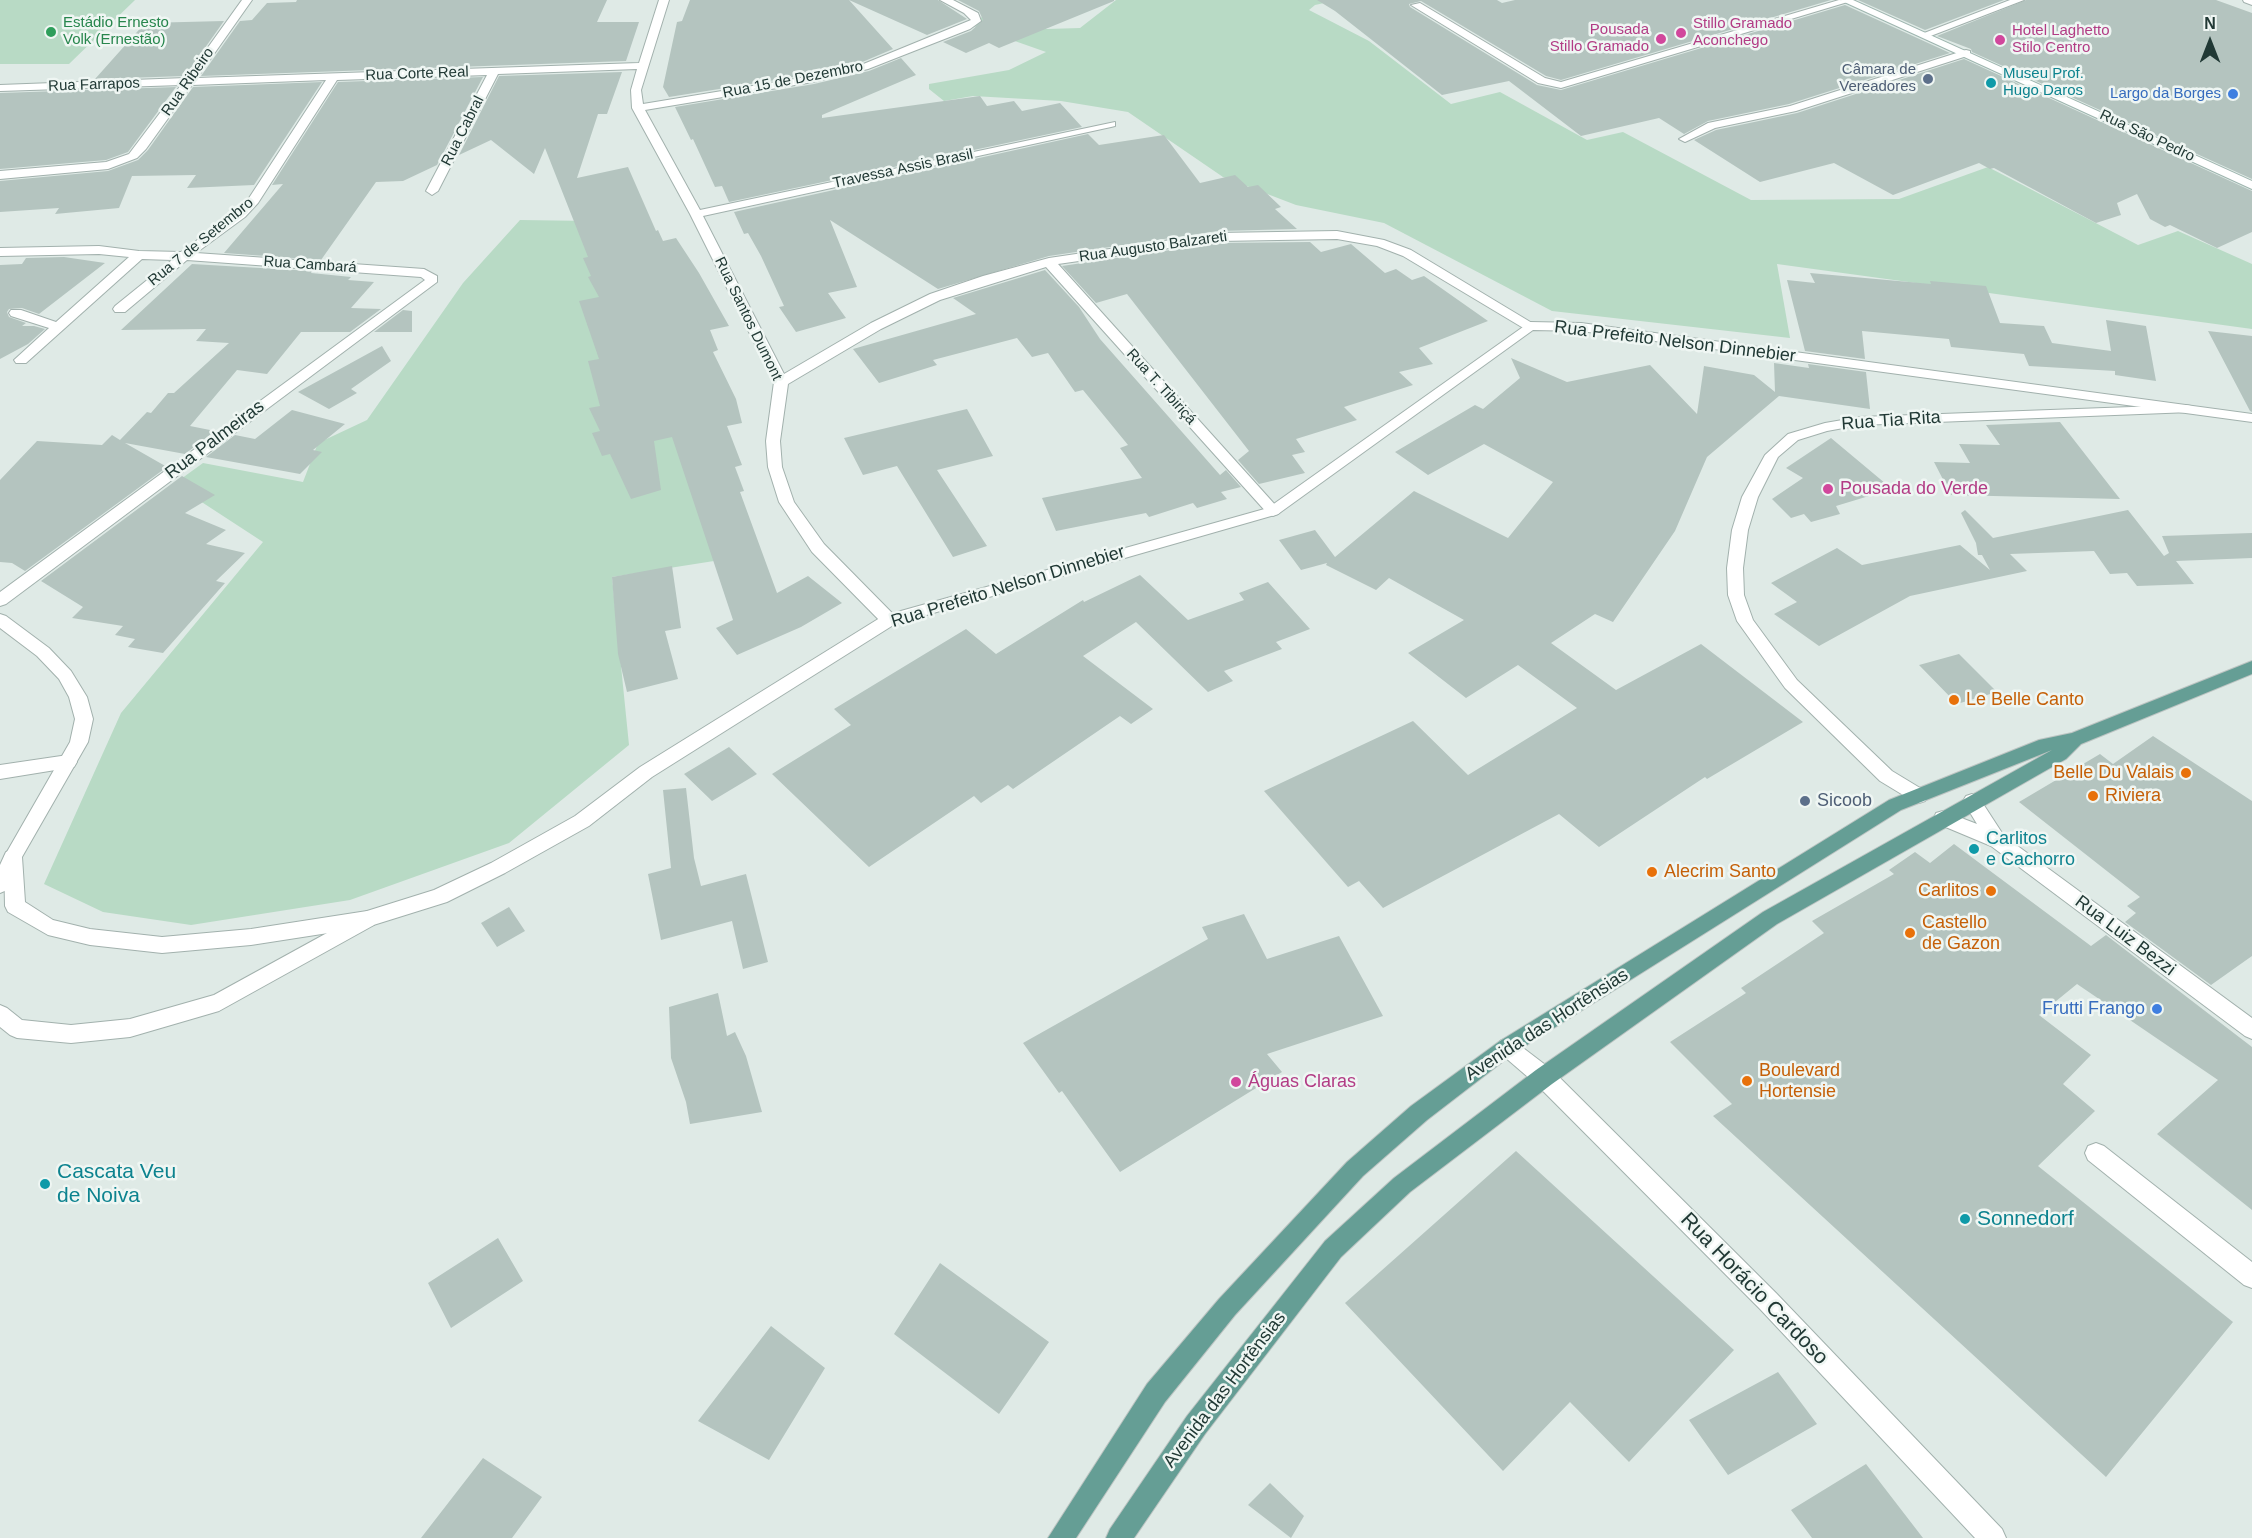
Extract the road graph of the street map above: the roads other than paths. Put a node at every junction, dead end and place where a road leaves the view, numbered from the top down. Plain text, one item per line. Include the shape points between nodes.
1 (247, 0) edge
2 (664, 0) edge
3 (945, 0) edge
4 (1846, 0) edge
5 (2019, 0) edge
6 (1416, 5) dead end
7 (1924, 35) junction
8 (1966, 53) junction
9 (645, 66) junction
10 (494, 72) junction
11 (333, 77) junction
12 (189, 82) junction
13 (0, 88) edge
14 (638, 108) junction
15 (1111, 124) dead end
16 (1685, 139) dead end
17 (0, 175) edge
18 (2252, 185) edge
19 (432, 191) dead end
20 (696, 214) junction
21 (0, 252) edge
22 (139, 255) junction
23 (184, 256) junction
24 (1049, 262) junction
25 (431, 282) joint
26 (120, 309) dead end
27 (16, 313) dead end
28 (1530, 326) junction
29 (58, 327) junction
30 (21, 360) dead end
31 (781, 382) junction
32 (2186, 409) junction
33 (2252, 418) edge
34 (1273, 511) junction
35 (0, 600) edge
36 (0, 620) edge
37 (889, 620) junction
38 (2252, 668) edge
39 (2075, 738) junction
40 (2025, 753) junction
41 (68, 762) junction
42 (0, 772) edge
43 (1886, 776) junction
44 (1920, 796) junction
45 (1972, 801) junction
46 (1895, 805) junction
47 (1943, 818) junction
48 (1998, 841) junction
49 (1901, 842) junction
50 (13, 857) junction
51 (0, 885) edge
52 (367, 919) junction
53 (0, 1014) edge
54 (2252, 1030) edge
55 (1507, 1047) junction
56 (1544, 1077) junction
57 (2096, 1153) dead end
58 (2252, 1277) edge
59 (1061, 1538) edge
60 (1119, 1538) edge
61 (1993, 1538) edge

1 - 12 street, Rua Ribeiro
2 - 9 street
3 - 14 street, Rua 15 de Dezembro via 968,11 976,21 864,67
4 - 6 street via 1561,85 1542,81
4 - 7 street, Rua São Pedro
5 - 7 street
7 - 8 street, Rua São Pedro
8 - 16 street via 1792,109 1712,126
8 - 18 street, Rua São Pedro
9 - 10 street, Rua Corte Real
9 - 14 street via 635,95
10 - 11 street, Rua Corte Real
10 - 19 street, Rua Cabral
11 - 12 street, Rua Corte Real
11 - 23 street, Rua 7 de Setembro via 254,200
12 - 13 street, Rua Farrapos
12 - 17 street, Rua Ribeiro via 142,147 126,160
14 - 20 street, Rua Santos Dumont
15 - 20 street, Travessa Assis Brasil
20 - 31 street, Rua Santos Dumont
21 - 22 street, Rua Cambará via 99,250
22 - 23 street, Rua Cambará
22 - 29 street
23 - 25 street, Rua Cambará via 424,273
23 - 26 street, Rua 7 de Setembro
24 - 28 street, Rua Augusto Balzareti via 1228,236 1312,234 1362,238 1407,253
24 - 31 street, Rua Augusto Balzareti via 935,297 876,326
24 - 34 street, Rua T. Tibiriçá
25 - 35 street, Rua Palmeiras
27 - 29 street
28 - 32 street, Rua Prefeito Nelson Dinnebier via 1581,327
28 - 34 street, Rua Prefeito Nelson Dinnebier
29 - 30 street
31 - 37 street, Rua Santos Dumont via 773,441 775,467 787,502 818,548
32 - 33 street, Rua Prefeito Nelson Dinnebier
32 - 43 street, Rua Tia Rita via 1860,421 1794,437 1772,455 1750,497 1740,530 1736,595 1745,621 1791,684
34 - 37 street, Rua Prefeito Nelson Dinnebier
36 - 41 street via 43,652 65,675 78,697 84,719 79,742
37 - 52 street, Rua Prefeito Nelson Dinnebier via 646,772 582,821 440,896
38 - 39 main road, Avenida das Hortênsias
39 - 40 main road, Avenida das Hortênsias
39 - 45 main road, Avenida das Hortênsias via 2060,754
40 - 44 main road, Avenida das Hortênsias
40 - 45 main road via 2018,762 1972,788
41 - 42 street
41 - 50 street
43 - 44 street, Rua Tia Rita
43 - 46 street, Rua Tia Rita via 1895,792
44 - 46 main road, Avenida das Hortênsias
44 - 49 main road via 1930,813
45 - 47 main road, Avenida das Hortênsias
45 - 48 street, Rua Luiz Bezzi
46 - 55 main road, Avenida das Hortênsias
47 - 48 street, Rua Luiz Bezzi
47 - 49 main road, Avenida das Hortênsias
48 - 54 street, Rua Luiz Bezzi
49 - 56 main road, Avenida das Hortênsias via 1770,918
50 - 51 street
50 - 52 street, Rua Prefeito Nelson Dinnebier via 15,906 48,927 90,937 162,945 251,937
52 - 53 street via 219,1002 130,1028 71,1034 17,1029
55 - 56 street, Rua Horácio Cardoso
55 - 59 main road, Avenida das Hortênsias via 1419,1113 1355,1169 1294,1233 1156,1393
56 - 60 main road, Avenida das Hortênsias via 1402,1185 1334,1249 1196,1425
56 - 61 street, Rua Horácio Cardoso via 1768,1301
57 - 58 street

